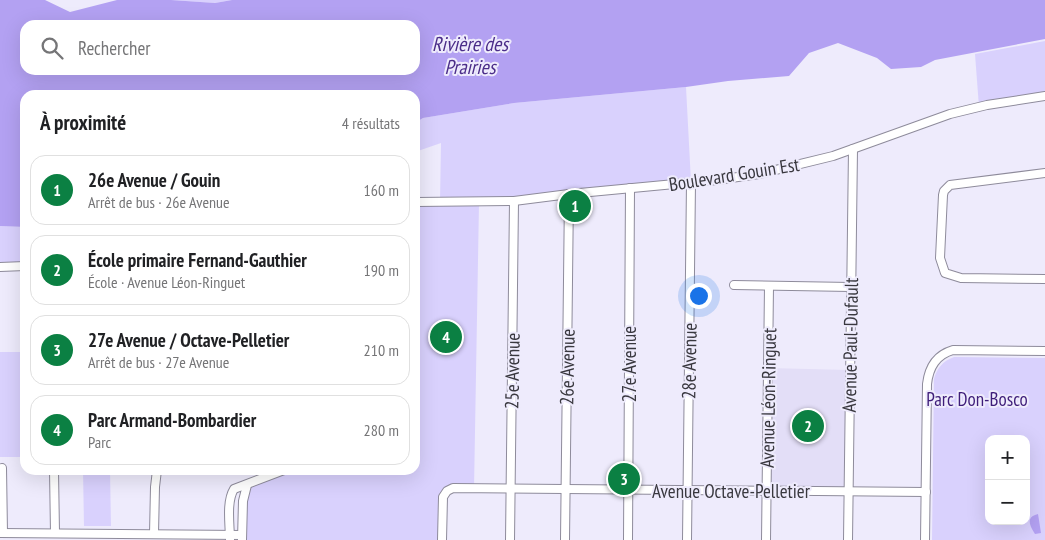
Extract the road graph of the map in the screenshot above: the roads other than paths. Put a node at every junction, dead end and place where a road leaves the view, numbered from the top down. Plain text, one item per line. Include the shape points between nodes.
1 (1045, 96) edge
2 (853, 149) junction
3 (1045, 173) edge
4 (691, 182) junction
5 (630, 188) junction
6 (569, 194) junction
7 (514, 201) junction
8 (420, 202) edge
9 (20, 266) edge
10 (0, 267) edge
11 (1045, 279) edge
12 (734, 285) dead end
13 (769, 286) junction
14 (851, 287) junction
15 (1045, 351) edge
16 (2, 468) dead end
17 (54, 475) edge
18 (156, 475) edge
19 (272, 475) edge
20 (247, 485) junction
21 (511, 489) junction
22 (566, 490) junction
23 (628, 490) junction
24 (688, 491) junction
25 (848, 491) junction
26 (767, 492) junction
27 (926, 492) junction
28 (1, 533) edge
29 (55, 533) junction
30 (154, 534) junction
31 (14, 536) edge
32 (230, 537) edge
33 (242, 537) edge
34 (442, 540) edge
35 (510, 540) edge
36 (565, 540) edge
37 (628, 540) edge
38 (687, 540) edge
39 (766, 540) edge
40 (848, 540) edge
41 (925, 540) edge

1 - 2 street, Boulevard Gouin Est via 950,114
2 - 4 street, Boulevard Gouin Est via 783,169
2 - 14 street, Avenue Paul-Dufault
3 - 11 street via 953,183 946,187 940,258 945,273 961,278
4 - 5 street, Boulevard Gouin Est
4 - 24 street, 28e Avenue
5 - 6 street, Boulevard Gouin Est
5 - 23 street, 27e Avenue
6 - 7 street, Boulevard Gouin Est
6 - 22 street, 26e Avenue
7 - 8 street, Boulevard Gouin Est
7 - 21 street, 25e Avenue
9 - 10 street
12 - 13 street
13 - 14 street
13 - 26 street, Avenue Léon-Ringuet
14 - 25 street, Avenue Paul-Dufault
15 - 27 street via 962,350 939,356 928,376
16 - 28 street
17 - 29 street
18 - 30 street
19 - 20 street
20 - 32 street via 234,489 232,493
20 - 33 street
21 - 22 street, Avenue Octave-Pelletier
21 - 34 street, Avenue Octave-Pelletier via 453,488 446,491 443,497
21 - 35 street, 25e Avenue
22 - 23 street, Avenue Octave-Pelletier
22 - 36 street, 26e Avenue
23 - 24 street, Avenue Octave-Pelletier
23 - 37 street, 27e Avenue
24 - 26 street, Avenue Octave-Pelletier
24 - 38 street, 28e Avenue
25 - 26 street, Avenue Octave-Pelletier
25 - 27 street, Avenue Octave-Pelletier
25 - 40 street, Avenue Paul-Dufault
26 - 39 street, Avenue Léon-Ringuet
27 - 41 street
28 - 31 street
29 - 30 street
29 - 31 street
30 - 32 street
32 - 33 street

